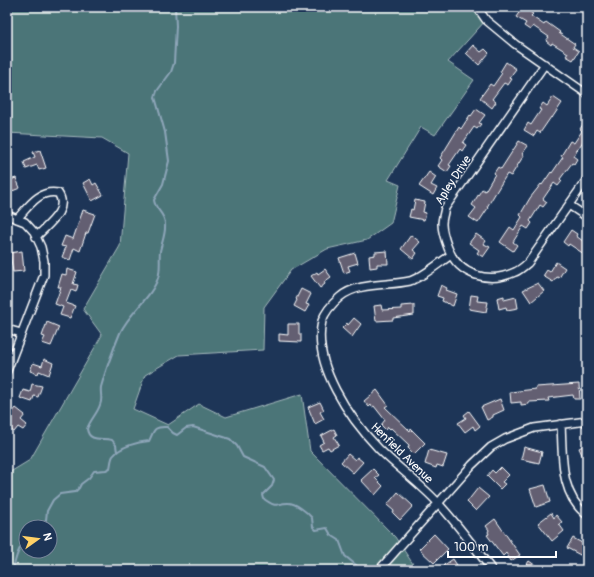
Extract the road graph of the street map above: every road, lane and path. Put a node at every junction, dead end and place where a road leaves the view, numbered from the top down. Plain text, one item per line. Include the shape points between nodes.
1 (477, 7) edge
2 (545, 64) junction
3 (587, 94) edge
4 (587, 179) edge
5 (569, 205) junction
6 (7, 215) edge
7 (587, 217) edge
8 (17, 219) junction
9 (36, 237) junction
10 (451, 255) junction
11 (7, 329) edge
12 (21, 333) junction
13 (10, 357) edge
14 (7, 371) edge
15 (587, 421) edge
16 (561, 424) junction
17 (439, 504) junction
18 (587, 515) edge
19 (379, 570) edge
20 (492, 570) edge

1 - 2 street via 486,20
2 - 3 street
2 - 10 street, Apley Drive via 445,208 442,224
4 - 5 street, Apley Drive
5 - 7 street
5 - 10 street, Apley Drive via 528,263 517,272 488,278 478,276 457,264
6 - 8 street
8 - 9 street via 25,222
8 - 9 street via 43,193 58,193 62,198 60,212
9 - 12 street via 44,261 44,275
10 - 17 street, Henfield Avenue via 409,281 375,285 353,290 341,296 328,310 321,334 322,354 346,409 380,450
11 - 12 street
12 - 13 street
13 - 14 street
15 - 16 street
16 - 17 street via 521,432 492,447 472,464
16 - 18 street via 566,485 574,502
17 - 19 street
17 - 20 street, Henfield Avenue

